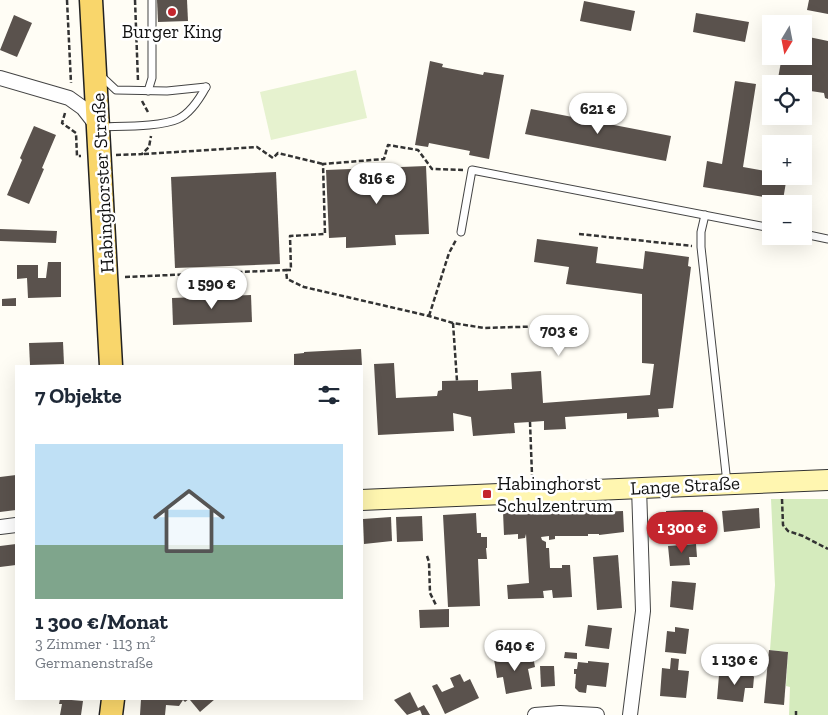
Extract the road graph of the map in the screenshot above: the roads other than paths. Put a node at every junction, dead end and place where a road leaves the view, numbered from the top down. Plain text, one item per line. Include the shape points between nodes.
1 (91, 0) edge
2 (152, 0) edge
3 (96, 70) junction
4 (0, 78) edge
5 (148, 91) junction
6 (99, 127) junction
7 (705, 215) junction
8 (762, 226) edge
9 (461, 232) road end
10 (812, 236) edge
11 (828, 239) edge
12 (111, 365) edge
13 (828, 480) edge
14 (727, 484) junction
15 (639, 487) junction
16 (363, 500) edge
17 (15, 525) edge
18 (0, 527) edge
19 (113, 700) edge
20 (111, 715) edge
21 (535, 715) edge
22 (597, 715) edge
23 (630, 715) edge

1 - 3 main road, Habinghorster Straße
2 - 5 lane via 152,78
3 - 5 lane via 116,90
3 - 6 main road, Habinghorster Straße
4 - 6 street via 69,98 83,108
5 - 6 lane via 206,87 194,106 178,119 152,125
6 - 12 main road, Habinghorster Straße
7 - 8 lane
7 - 9 lane via 472,170
7 - 14 lane via 701,247
10 - 11 lane
13 - 14 street, Lange Straße
14 - 15 street, Lange Straße
15 - 16 street, Lange Straße
15 - 23 street via 643,611
17 - 18 street
19 - 20 main road
21 - 22 street

